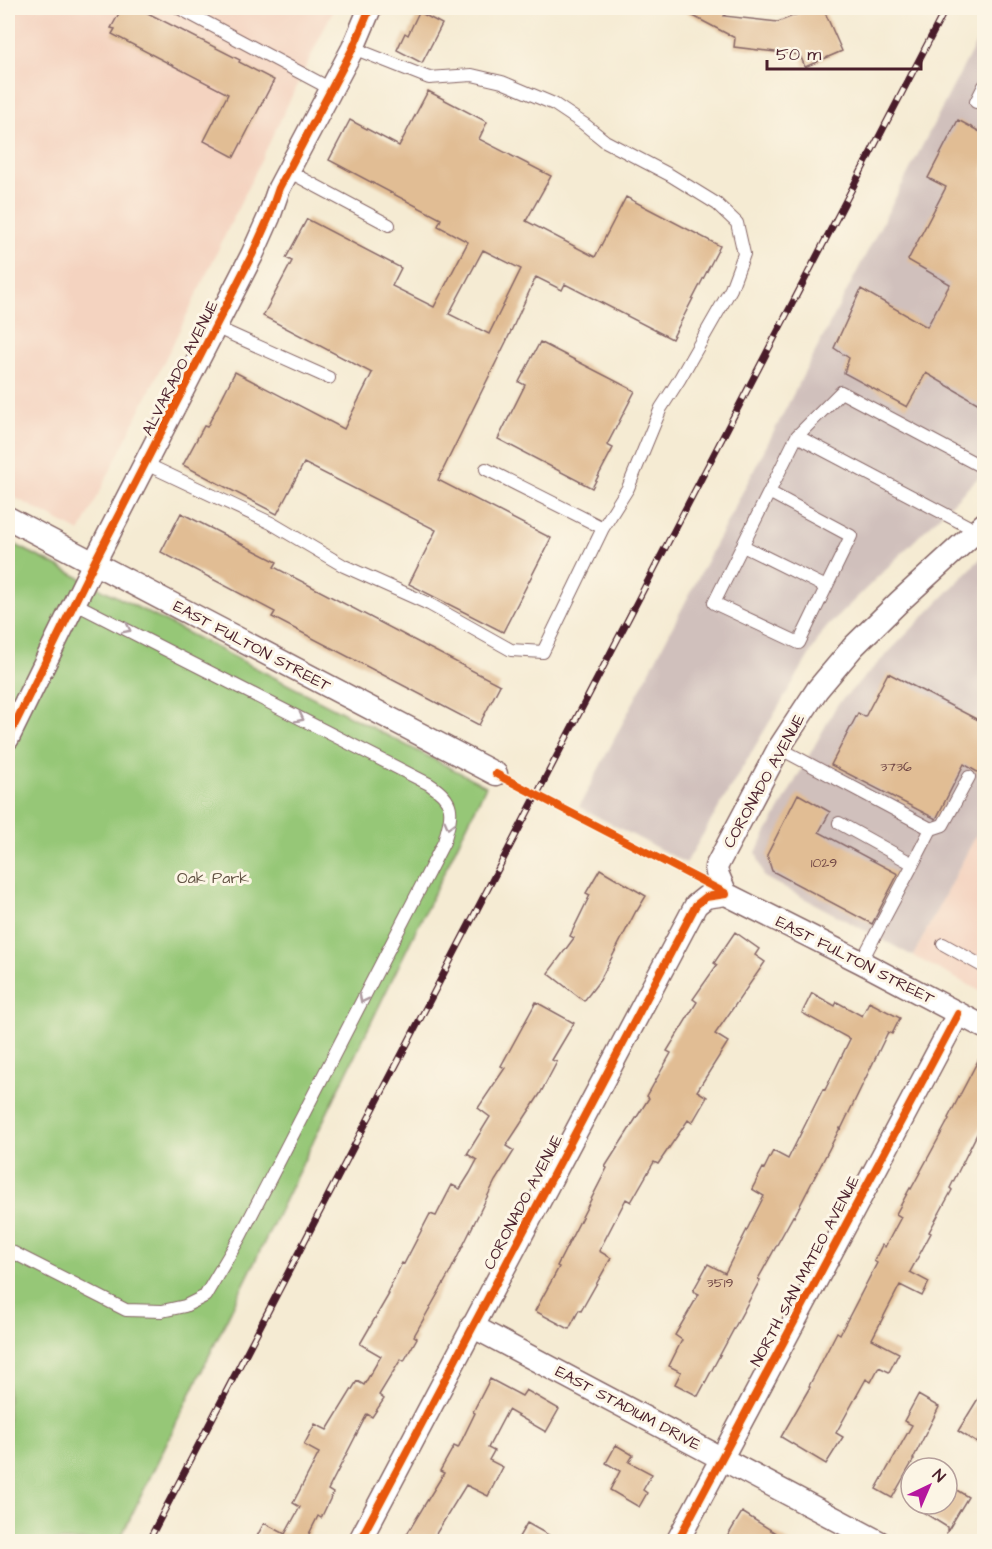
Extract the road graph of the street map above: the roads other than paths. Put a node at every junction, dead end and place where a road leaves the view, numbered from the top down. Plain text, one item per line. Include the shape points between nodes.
1 (179, 8) edge
2 (370, 8) edge
3 (353, 48) junction
4 (984, 86) edge
5 (331, 89) junction
6 (976, 102) dead end
7 (288, 171) junction
8 (389, 225) dead end
9 (216, 327) junction
10 (329, 378) dead end
11 (797, 436) junction
12 (146, 464) junction
13 (984, 468) edge
14 (486, 469) dead end
15 (769, 492) junction
16 (8, 518) edge
17 (982, 526) edge
18 (603, 528) junction
19 (743, 546) junction
20 (94, 564) junction
21 (826, 587) junction
22 (74, 603) junction
23 (8, 738) edge
24 (779, 748) junction
25 (496, 774) dead end
26 (969, 777) dead end
27 (839, 823) dead end
28 (931, 829) junction
29 (913, 864) junction
30 (726, 894) junction
31 (943, 944) dead end
32 (861, 962) junction
33 (984, 967) edge
34 (958, 1014) junction
35 (984, 1027) edge
36 (8, 1250) edge
37 (472, 1326) junction
38 (721, 1457) junction
39 (359, 1542) edge
40 (676, 1542) edge
41 (879, 1542) edge

1 - 5 lane
2 - 3 street, ALVARADO AVENUE
3 - 5 street, ALVARADO AVENUE
3 - 18 lane via 429,78 472,75 502,82 554,104 605,141 717,204 737,223 744,254 731,289 661,408 628,488
4 - 6 lane
5 - 7 street, ALVARADO AVENUE
7 - 8 lane
7 - 9 street, ALVARADO AVENUE
9 - 10 lane
9 - 12 street, ALVARADO AVENUE
11 - 13 lane via 841,392
11 - 15 lane
11 - 17 lane
12 - 18 lane via 271,523 344,566 429,604 511,650 543,652
12 - 20 street, ALVARADO AVENUE
14 - 18 lane
15 - 19 lane
15 - 21 lane via 851,536
16 - 20 street, EAST FULTON STREET
17 - 24 street, CORONADO AVENUE via 854,646 817,690
19 - 21 lane
19 - 21 lane via 714,603 798,643
20 - 22 street, ALVARADO AVENUE
20 - 25 street, EAST FULTON STREET
22 - 23 street, ALVARADO AVENUE
22 -> 36 lane via 429,784 448,801 451,815 444,842 245,1227 205,1296 162,1311 126,1310
24 - 28 lane
24 - 30 street, CORONADO AVENUE via 716,867
26 - 28 lane via 943,825
27 - 29 lane
28 - 29 lane
29 - 32 lane
30 - 32 street, EAST FULTON STREET
30 - 37 street, CORONADO AVENUE via 706,897 696,905
31 - 33 lane
32 - 34 street, EAST FULTON STREET
34 - 35 street, EAST FULTON STREET
34 - 38 street, NORTH SAN MATEO AVENUE
37 - 38 street, EAST STADIUM DRIVE
37 - 39 street, CORONADO AVENUE
38 - 40 street, NORTH SAN MATEO AVENUE
38 - 41 street, EAST STADIUM DRIVE

